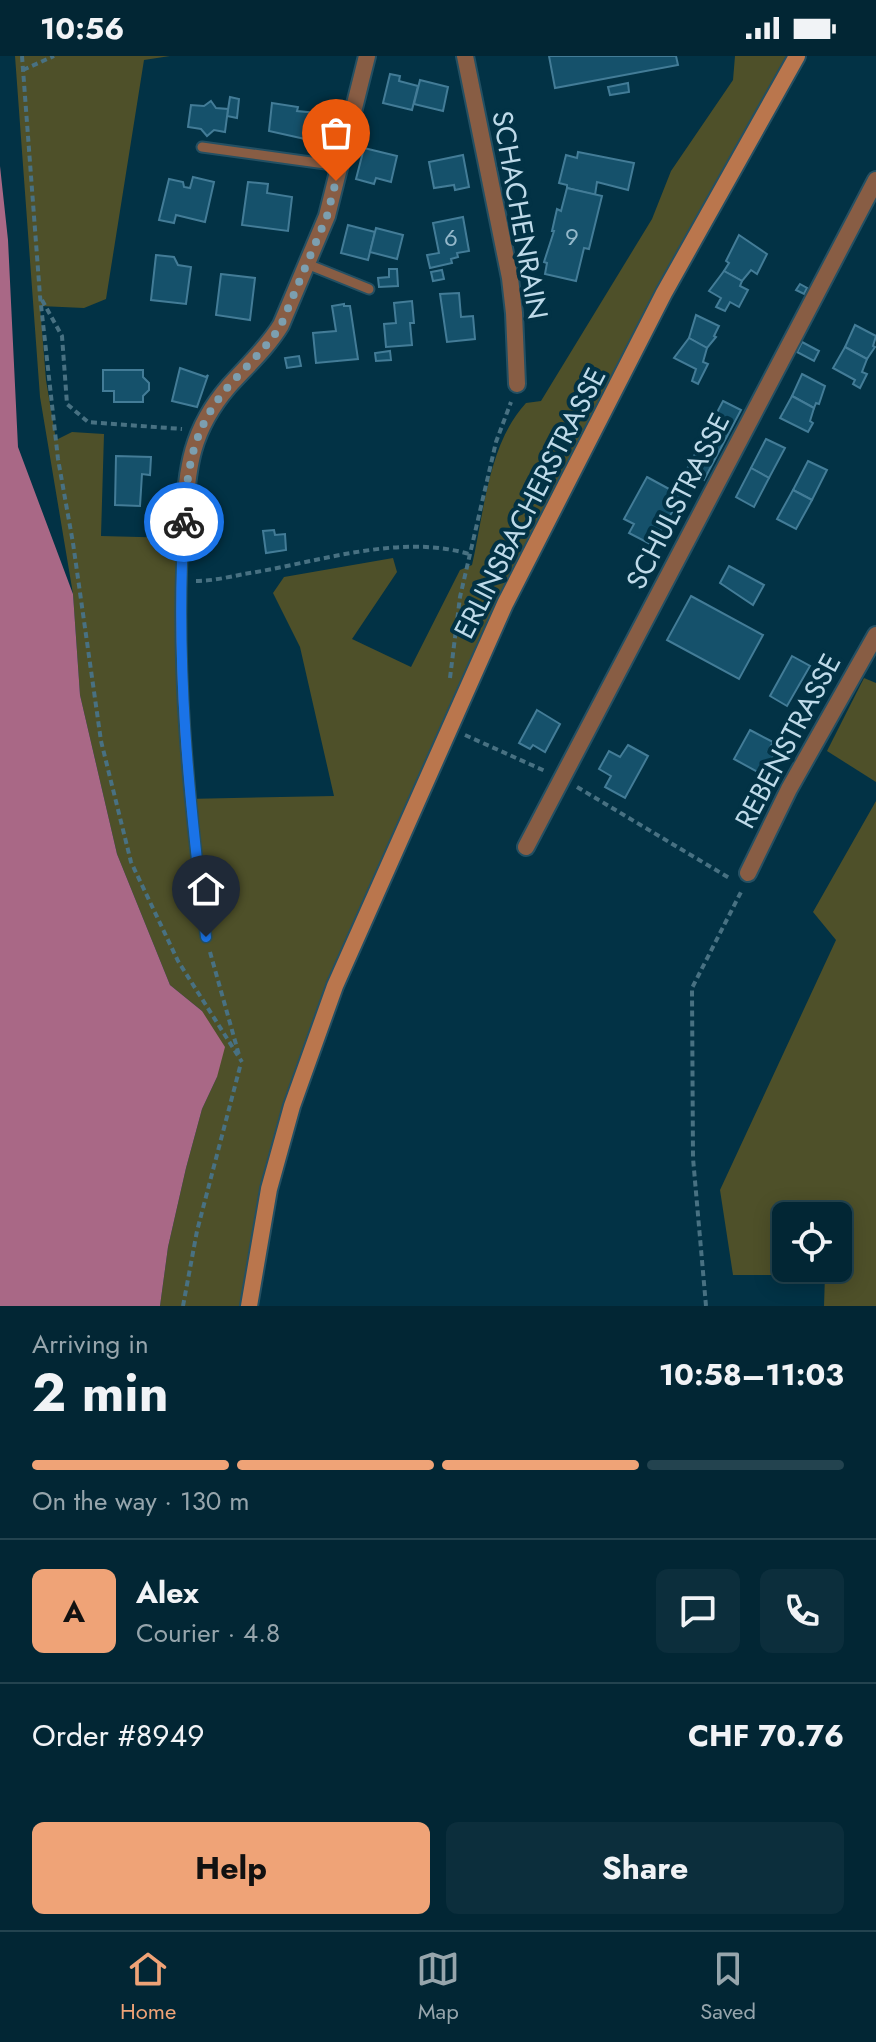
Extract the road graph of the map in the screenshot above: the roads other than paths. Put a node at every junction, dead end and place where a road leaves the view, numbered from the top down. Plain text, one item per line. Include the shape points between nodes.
1 (367, 56) edge
2 (465, 56) edge
3 (797, 56) edge
4 (202, 147) dead end
5 (340, 166) junction
6 (876, 180) edge
7 (307, 264) junction
8 (369, 289) dead end
9 (517, 384) road end
10 (184, 523) joint
11 (876, 635) edge
12 (526, 847) dead end
13 (746, 880) road end
14 (206, 937) road end
15 (249, 1306) edge

1 - 5 street
2 - 9 street, SCHACHENRAIN via 510,278
3 - 15 main road, ERLINSBACHERSTRASSE via 664,293 505,604 335,986 269,1189
4 - 5 lane
5 - 7 street
6 - 12 street, SCHULSTRASSE
7 - 8 lane
7 - 10 street via 273,339 227,389 200,430 186,481
10 - 14 lane via 183,691
11 - 13 street, REBENSTRASSE via 789,789

